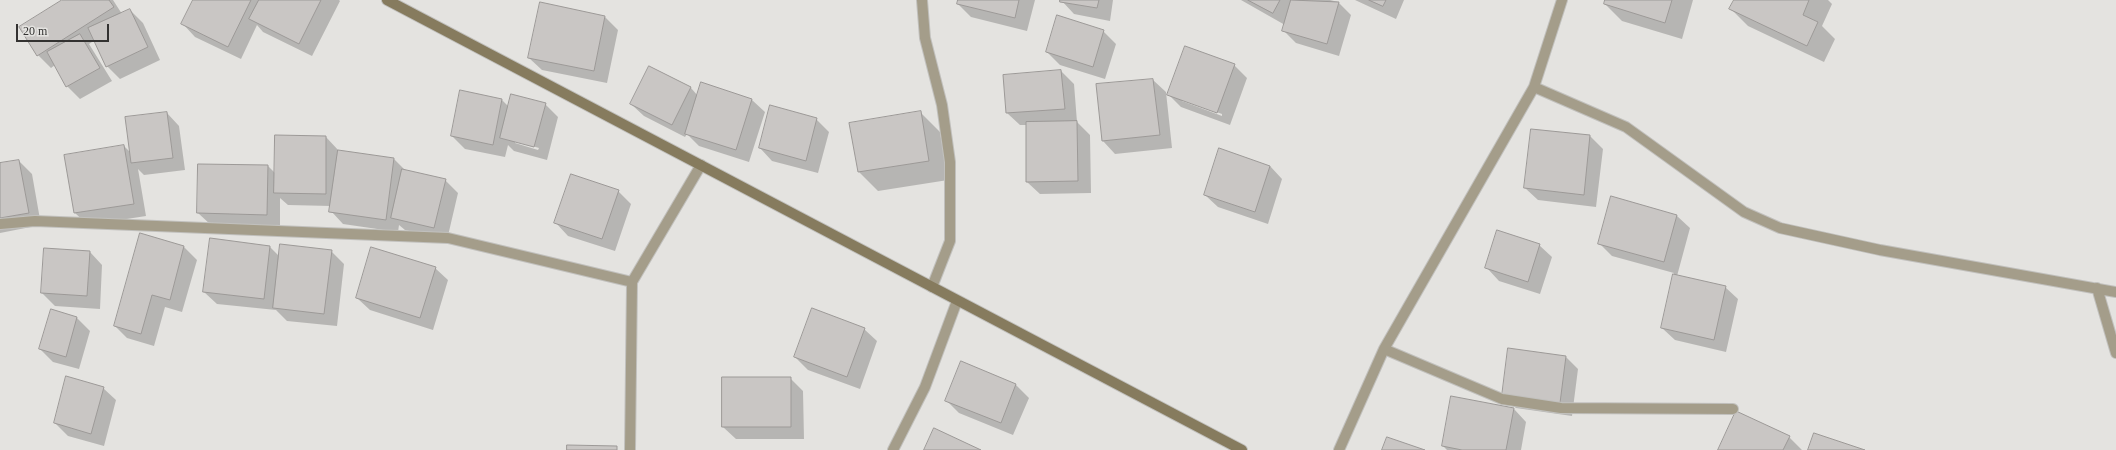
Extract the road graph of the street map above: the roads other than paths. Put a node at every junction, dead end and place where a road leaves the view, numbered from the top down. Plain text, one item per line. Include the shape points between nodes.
1 (388, 0) edge
2 (922, 0) edge
3 (1562, 0) edge
4 (1534, 87) junction
5 (701, 165) junction
6 (0, 224) edge
7 (632, 282) junction
8 (932, 287) junction
9 (2097, 288) junction
10 (2116, 292) edge
11 (957, 301) junction
12 (1384, 349) junction
13 (2116, 353) edge
14 (1733, 409) dead end
15 (630, 450) edge
16 (894, 450) edge
17 (1242, 450) edge
18 (1339, 450) edge

1 - 5 street
2 - 8 street via 925,38 942,105 950,162 950,241
3 - 4 street
4 - 9 street via 1626,127 1744,212 1780,228 1880,250
4 - 12 street
5 - 7 street
5 - 8 street
6 - 7 street via 34,221 448,238
7 - 15 street
8 - 11 street
9 - 10 street
9 - 13 street
11 - 16 street via 925,387
11 - 17 street
12 - 14 street via 1502,399 1561,408
12 - 18 street

